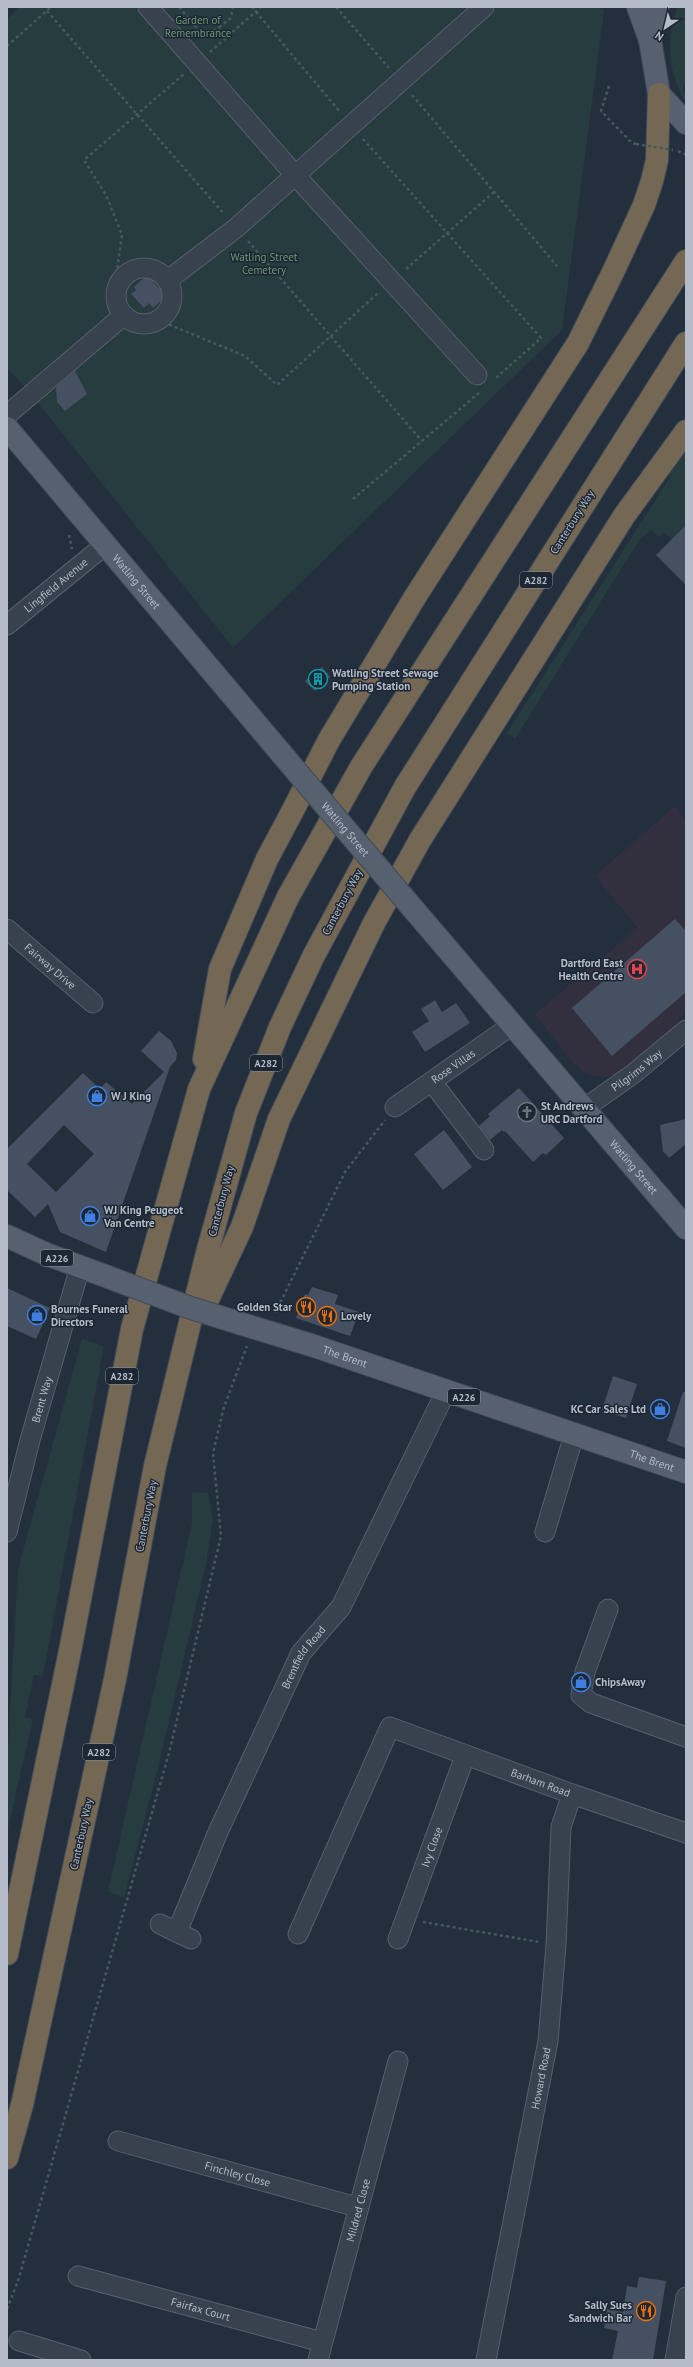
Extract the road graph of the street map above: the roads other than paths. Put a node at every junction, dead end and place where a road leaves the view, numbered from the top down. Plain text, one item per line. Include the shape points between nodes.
1 (148, 7) edge
2 (484, 7) edge
3 (638, 7) edge
4 (658, 7) edge
5 (650, 40) junction
6 (659, 94) junction
7 (686, 123) edge
8 (295, 175) junction
9 (686, 261) edge
10 (168, 280) junction
11 (120, 307) junction
12 (686, 343) edge
13 (484, 379) road end
14 (7, 415) edge
15 (7, 428) edge
16 (686, 431) edge
17 (105, 545) junction
18 (7, 625) edge
19 (7, 929) edge
20 (93, 1003) dead end
21 (512, 1025) junction
22 (686, 1030) edge
23 (432, 1082) junction
24 (199, 1090) junction
25 (395, 1107) road end
26 (585, 1108) junction
27 (484, 1150) dead end
28 (686, 1228) edge
29 (7, 1236) edge
30 (80, 1267) junction
31 (185, 1345) junction
32 (446, 1391) junction
33 (574, 1434) junction
34 (686, 1472) edge
35 (7, 1532) edge
36 (545, 1532) dead end
37 (608, 1609) dead end
38 (686, 1737) edge
39 (465, 1756) junction
40 (572, 1794) junction
41 (686, 1833) edge
42 (176, 1932) dead end
43 (298, 1934) dead end
44 (398, 1939) dead end
45 (7, 1954) edge
46 (398, 2061) dead end
47 (118, 2141) dead end
48 (7, 2158) edge
49 (357, 2207) junction
50 (78, 2276) dead end
51 (686, 2297) edge
52 (19, 2341) dead end
53 (320, 2351) edge
54 (81, 2360) edge
55 (486, 2360) edge
56 (675, 2360) edge

1 - 8 street
2 - 8 street
3 - 5 main road
4 - 5 main road
5 - 6 main road
6 - 7 main road
6 - 24 highway via 657,160 652,181 622,254 578,343 415,597 329,740 267,859 220,969
8 - 10 street via 236,228
8 - 13 street
9 - 24 highway, A282 via 361,767 288,897
10 - 11 street via 154,269 137,268 125,275 120,282
10 - 11 street via 172,288 172,302 168,311 158,320 144,324 134,322
11 - 14 street
12 - 31 highway, Canterbury Way / A282 via 405,787 350,884 314,955 280,1027 246,1113 207,1253
15 - 17 main road, Watling Street
16 - 31 highway via 624,516 420,840 374,923 279,1119 232,1251
17 - 18 street, Lingfield Avenue
17 - 21 main road, Watling Street, bridge
19 - 20 street, Fairway Drive
21 - 23 street, Rose Villas
21 - 26 main road, Watling Street
22 - 26 street, Pilgrims Way via 638,1070
23 - 25 street, Rose Villas
23 - 27 street
24 - 45 highway, A282 via 132,1329 70,1651
26 - 28 main road, Watling Street
29 - 30 main road, The Brent / A226
30 - 32 main road, The Brent / A226, bridge via 188,1307
30 - 35 street, Brent Way via 30,1440
31 - 48 highway, Canterbury Way / A282 via 155,1466 115,1679 22,2104
32 - 33 main road, The Brent / A226
32 - 42 street, Brentfield Road via 341,1607 301,1653 218,1832
33 - 34 main road, The Brent / A226
33 - 36 street
37 - 38 street via 585,1672 581,1695 591,1703
39 - 40 street, Barham Road
39 - 43 street, Barham Road via 390,1727
39 - 44 street, Ivy Close
40 - 41 street, Barham Road
40 - 55 street, Howard Road via 562,1827 548,2041
46 - 49 street, Mildred Close
47 - 49 street, Finchley Close
49 - 53 street, Mildred Close
50 - 53 street, Fairfax Court
51 - 56 street
52 - 54 street

